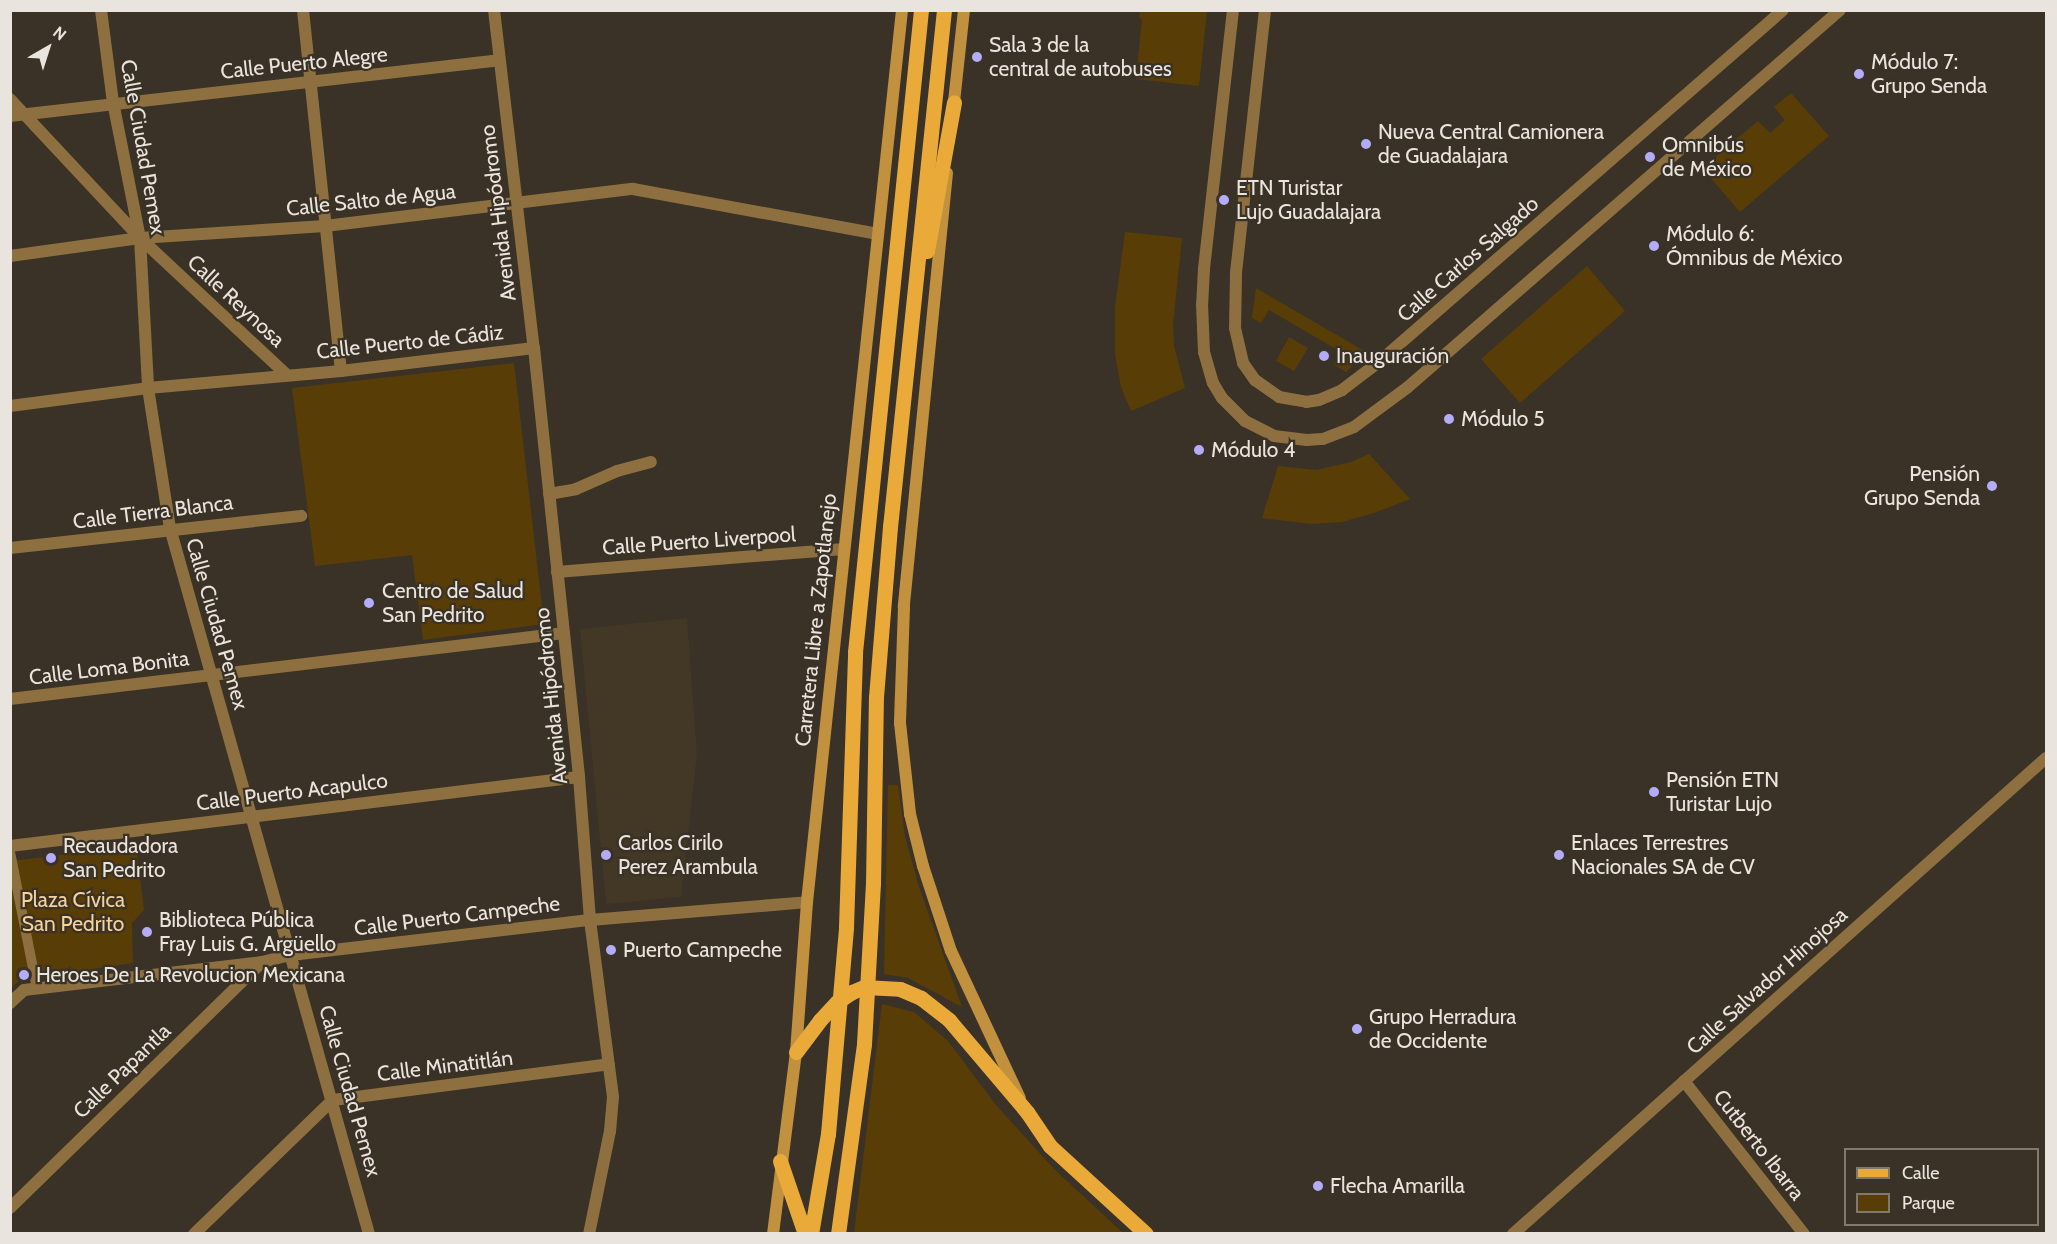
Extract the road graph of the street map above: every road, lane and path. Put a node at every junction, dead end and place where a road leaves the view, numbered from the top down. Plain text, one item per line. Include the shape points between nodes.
1 (100, 10) edge
2 (303, 10) edge
3 (494, 10) edge
4 (902, 10) edge
5 (921, 10) edge
6 (944, 10) edge
7 (964, 10) edge
8 (1233, 10) edge
9 (1265, 10) edge
10 (1784, 10) edge
11 (1840, 10) edge
12 (499, 60) junction
13 (310, 82) junction
14 (10, 99) edge
15 (113, 102) junction
16 (954, 102) junction
17 (25, 114) junction
18 (10, 116) edge
19 (516, 203) junction
20 (326, 226) junction
21 (877, 234) junction
22 (140, 238) junction
23 (10, 256) edge
24 (910, 330) junction
25 (534, 348) junction
26 (341, 371) junction
27 (286, 374) junction
28 (148, 388) junction
29 (10, 406) edge
30 (651, 462) dead end
31 (549, 494) junction
32 (301, 516) dead end
33 (170, 528) junction
34 (10, 549) edge
35 (844, 549) junction
36 (557, 572) junction
37 (564, 633) junction
38 (212, 675) junction
39 (10, 699) edge
40 (2046, 758) edge
41 (579, 777) junction
42 (252, 816) junction
43 (10, 846) edge
44 (10, 852) edge
45 (807, 902) junction
46 (591, 920) junction
47 (291, 955) junction
48 (262, 962) junction
49 (30, 989) junction
50 (10, 992) edge
51 (10, 1003) edge
52 (796, 1052) junction
53 (609, 1064) junction
54 (1684, 1081) junction
55 (333, 1100) junction
56 (1027, 1112) junction
57 (780, 1161) junction
58 (10, 1208) edge
59 (194, 1233) edge
60 (369, 1233) edge
61 (585, 1233) edge
62 (773, 1233) edge
63 (804, 1233) edge
64 (811, 1233) edge
65 (838, 1233) edge
66 (1146, 1233) edge
67 (1513, 1233) edge
68 (1804, 1233) edge

1 - 15 street, Calle Ciudad Pemex
2 - 13 street
3 - 12 street, Avenida Hipódromo
4 - 21 main road, Carretera Libre a Zapotlanejo
5 - 64 main road, Carretera Libre a Zapotlanejo via 855,652 846,927 828,1134
6 - 24 main road
7 - 16 main road
8 - 11 street via 1204,269 1204,352 1213,383 1245,421 1274,436 1307,441 1354,428 1408,387
9 - 10 street, Calle Carlos Salgado via 1236,273 1235,328 1243,363 1255,380 1279,397 1306,402 1342,390 1380,361
12 - 13 street, Calle Puerto Alegre
12 - 19 street, Avenida Hipódromo
13 - 15 street, Calle Puerto Alegre
13 - 20 street
14 - 17 street, Calle Reynosa
15 - 17 street, Calle Puerto Alegre
15 - 22 street, Calle Ciudad Pemex
16 - 24 main road
16 - 56 main road via 904,607 900,723 910,814 923,866 951,951
17 - 18 street, Calle Puerto Alegre
17 - 22 street, Calle Reynosa
19 - 20 street, Calle Salto de Agua
19 - 21 street, Calle Salto de Agua via 633,189
19 - 25 street, Avenida Hipódromo
20 - 22 street, Calle Salto de Agua
20 - 26 street
21 - 35 main road, Carretera Libre a Zapotlanejo
22 - 23 street, Calle Salto de Agua
22 - 27 street, Calle Reynosa
22 - 28 street, Calle Ciudad Pemex
24 - 65 main road via 876,697 873,884 864,1044
25 - 26 street, Calle Puerto de Cádiz
25 - 31 street, Avenida Hipódromo
26 - 27 street, Calle Puerto de Cádiz
27 - 28 street, Calle Puerto de Cádiz
28 - 29 street, Calle Puerto de Cádiz
28 - 33 street, Calle Ciudad Pemex
30 - 31 street via 617,471 576,489
31 - 36 street, Avenida Hipódromo
32 - 33 street, Calle Tierra Blanca
33 - 34 street, Calle Tierra Blanca
33 - 38 street, Calle Ciudad Pemex
35 - 36 street, Calle Puerto Liverpool
35 - 45 main road, Carretera Libre a Zapotlanejo
36 - 37 street, Avenida Hipódromo
37 - 38 street, Calle Loma Bonita
37 - 41 street, Avenida Hipódromo
38 - 39 street, Calle Loma Bonita
38 - 42 street, Calle Ciudad Pemex
40 - 54 street, Calle Salvador Hinojosa
41 - 42 street, Calle Puerto Acapulco
41 - 46 street, Avenida Hipódromo
42 - 43 street, Calle Puerto Acapulco
42 - 47 street, Calle Ciudad Pemex
44 - 49 street
45 - 46 street, Calle Puerto Campeche
45 - 52 main road, Carretera Libre a Zapotlanejo
46 - 47 street, Calle Puerto Campeche
46 - 53 street, Avenida Hipódromo
47 - 48 street, Calle Puerto Campeche
47 - 55 street, Calle Ciudad Pemex
48 - 49 street, Calle Puerto Campeche
48 - 58 street, Calle Papantla
49 - 50 street
49 - 51 street
52 - 56 main road, bridge via 820,1020 852,992 864,987 900,989 921,998 949,1020
52 - 57 main road, Carretera Libre a Zapotlanejo
53 - 55 street, Calle Minatitlán
53 - 61 street, Avenida Hipódromo via 613,1097 610,1131
54 - 67 street, Calle Salvador Hinojosa
54 - 68 street, Cutberto Ibarra
55 - 59 street
55 - 60 street, Calle Ciudad Pemex
56 - 66 main road via 1050,1146
57 - 62 main road, Carretera Libre a Zapotlanejo
57 - 63 main road

